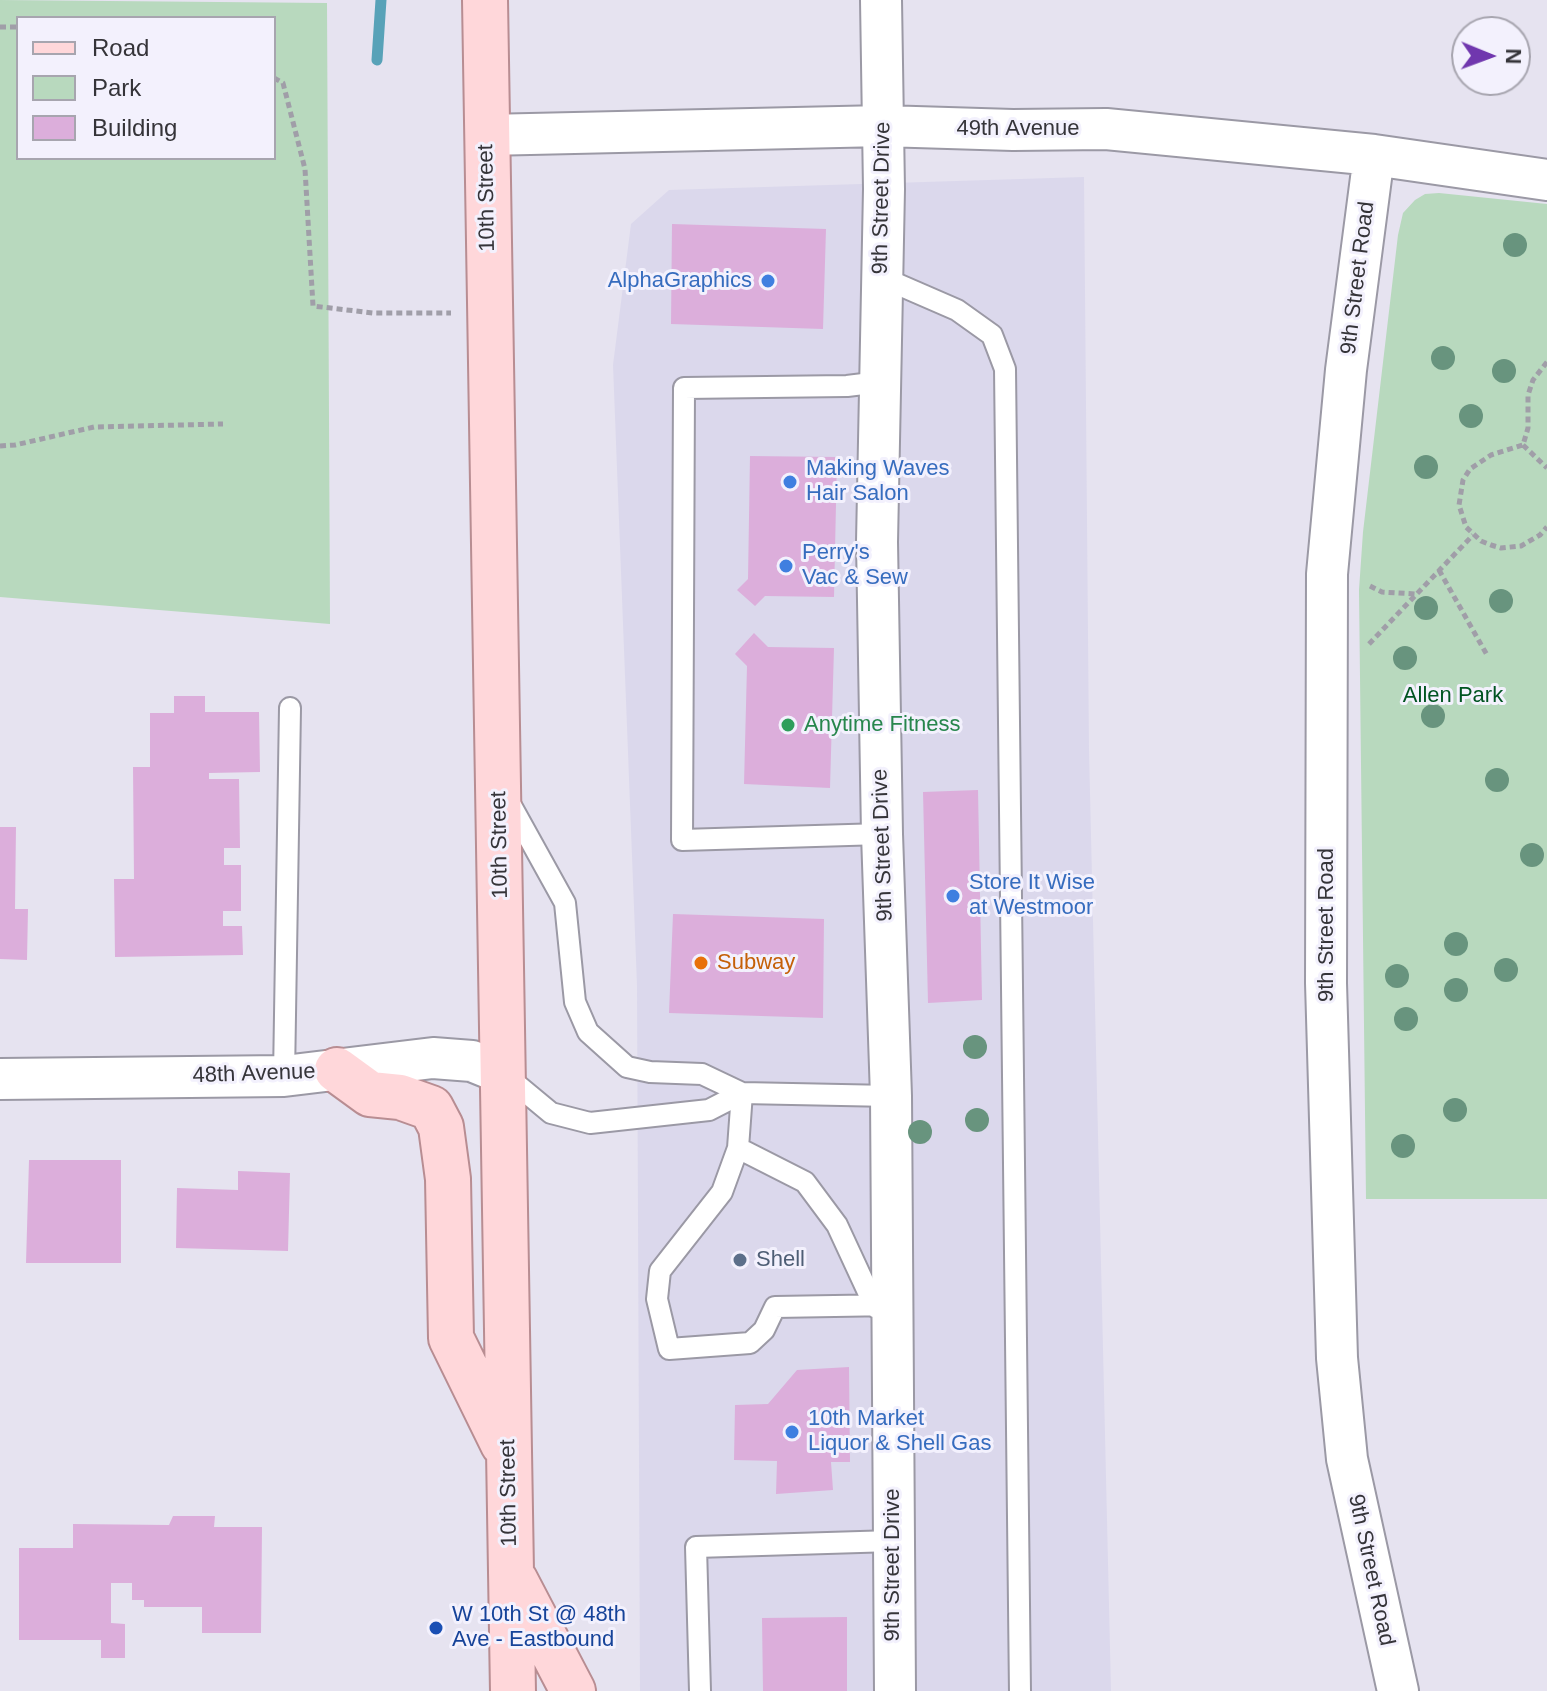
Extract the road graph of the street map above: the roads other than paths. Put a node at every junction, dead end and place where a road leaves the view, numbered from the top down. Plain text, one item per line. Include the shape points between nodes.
1 (485, 0) edge
2 (881, 0) edge
3 (883, 126) junction
4 (486, 135) junction
5 (1374, 155) junction
6 (1547, 180) edge
7 (881, 277) junction
8 (880, 382) junction
9 (290, 708) dead end
10 (499, 784) junction
11 (882, 834) junction
12 (337, 1070) junction
13 (504, 1074) junction
14 (284, 1076) junction
15 (0, 1079) edge
16 (742, 1093) junction
17 (891, 1096) junction
18 (738, 1148) junction
19 (884, 1306) junction
20 (509, 1456) junction
21 (893, 1541) junction
22 (510, 1570) junction
23 (513, 1691) edge
24 (573, 1691) edge
25 (700, 1691) edge
26 (895, 1691) edge
27 (1020, 1691) edge
28 (1398, 1691) edge

1 - 4 main road, 10th Street
2 - 3 street, 9th Street Drive
3 - 4 street, 49th Avenue
3 - 5 street, 49th Avenue via 1106,129
3 - 7 street, 9th Street Drive
4 - 10 main road, 10th Street
5 - 6 street, 49th Avenue
5 - 28 street, 9th Street Road via 1327,574 1326,983 1337,1358 1347,1459
7 - 8 street, 9th Street Drive
7 - 27 lane via 957,310 992,335 1005,369
8 - 11 street, 9th Street Drive
8 - 11 lane via 684,388 682,840
9 - 14 lane
10 - 13 main road, 10th Street
10 - 16 lane via 565,903 575,1002 588,1032 627,1067 702,1074
11 - 17 street, 9th Street Drive
12 - 13 street, 48th Avenue via 433,1058 472,1061
12 - 14 street, 48th Avenue
12 - 20 main road via 370,1094 431,1108 441,1127 448,1179 451,1338
13 - 16 lane via 551,1113 590,1123 709,1110
13 - 20 main road, 10th Street
14 - 15 street, 48th Avenue
16 - 17 lane
16 - 18 lane
17 - 19 street, 9th Street Drive
18 - 19 lane via 805,1182
18 - 19 lane via 722,1192 660,1271 657,1299 669,1349 750,1343 764,1330 775,1307
19 - 21 street, 9th Street Drive
20 - 22 main road, 10th Street
21 - 25 lane via 696,1547
21 - 26 street, 9th Street Drive
22 - 23 main road, 10th Street
22 - 24 main road

